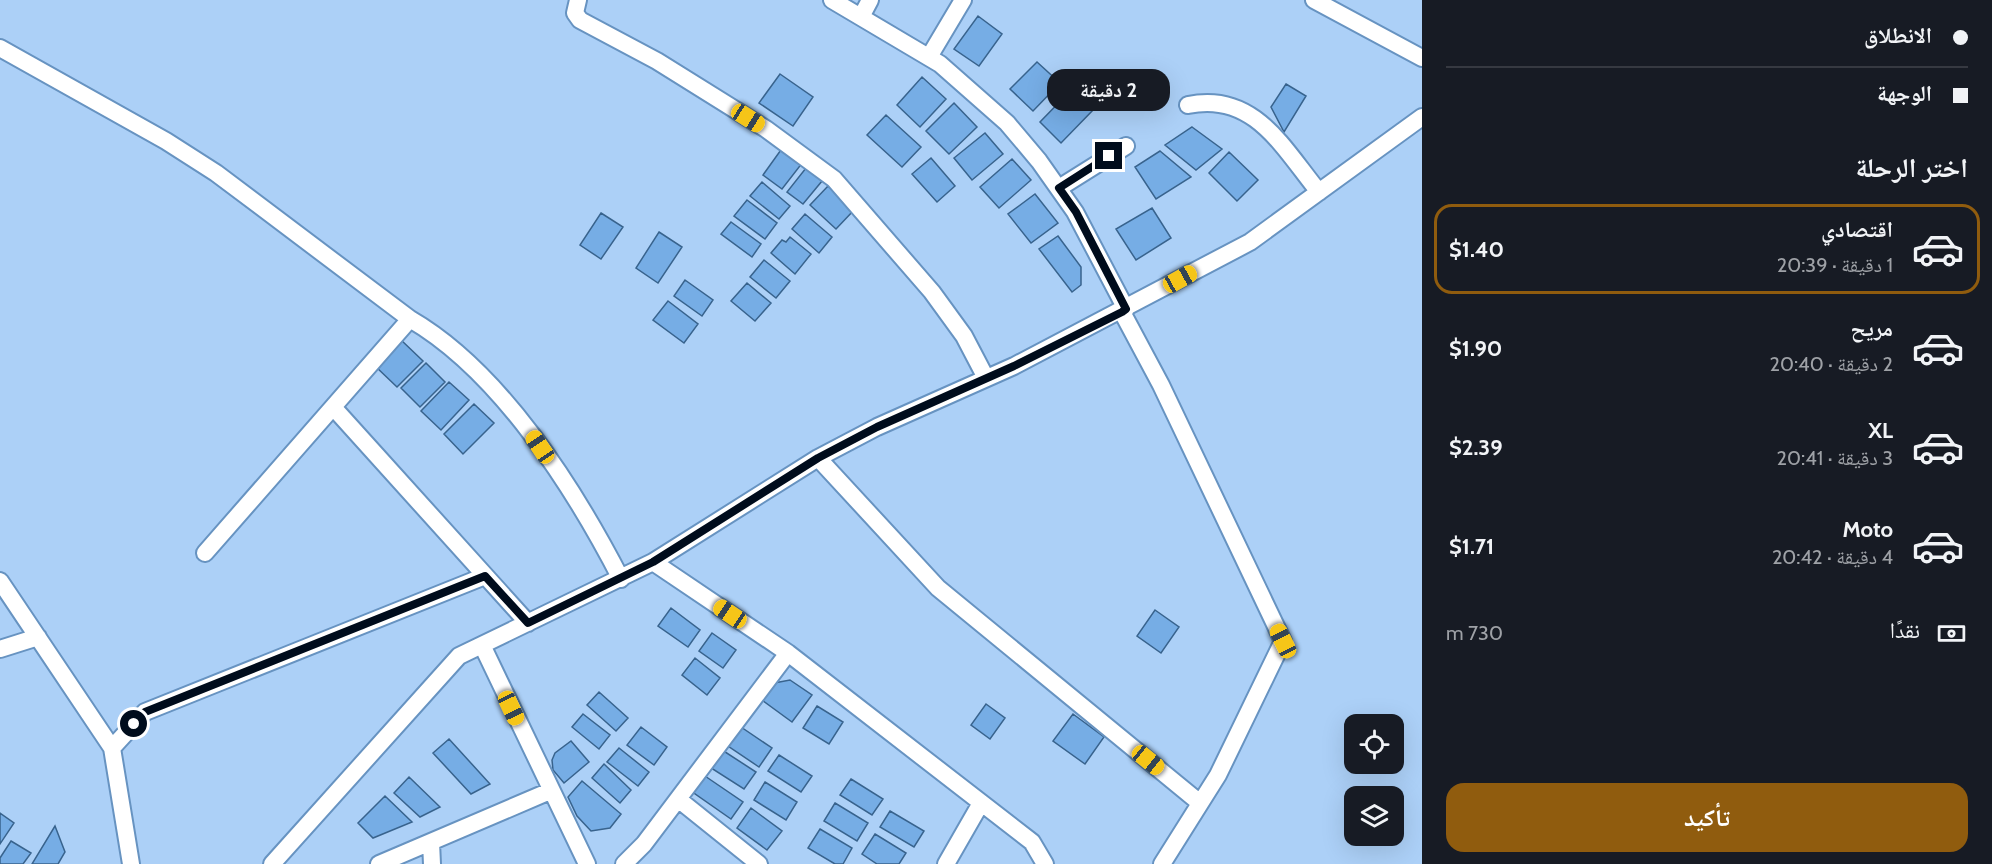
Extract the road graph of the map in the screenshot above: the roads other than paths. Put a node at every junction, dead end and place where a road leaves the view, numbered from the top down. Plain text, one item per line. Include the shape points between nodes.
1 (578, 0) edge
2 (832, 0) edge
3 (870, 0) edge
4 (963, 0) edge
5 (1314, 0) edge
6 (861, 17) junction
7 (0, 48) edge
8 (929, 57) junction
9 (1422, 58) edge
10 (1188, 105) dead end
11 (1422, 117) edge
12 (1126, 146) dead end
13 (1059, 188) junction
14 (1319, 192) junction
15 (1124, 310) junction
16 (410, 319) junction
17 (986, 378) junction
18 (333, 407) junction
19 (818, 458) junction
20 (205, 553) dead end
21 (653, 562) junction
22 (485, 576) junction
23 (621, 579) junction
24 (0, 581) edge
25 (528, 623) junction
26 (38, 637) junction
27 (482, 645) junction
28 (0, 649) edge
29 (788, 653) junction
30 (112, 748) junction
31 (550, 791) junction
32 (678, 799) junction
33 (981, 803) junction
34 (1200, 803) junction
35 (430, 842) junction
36 (131, 864) edge
37 (272, 864) edge
38 (379, 864) edge
39 (432, 864) edge
40 (586, 864) edge
41 (624, 864) edge
42 (759, 864) edge
43 (946, 864) edge
44 (1046, 864) edge
45 (1162, 864) edge

1 - 17 street via 575,13 580,20 657,61 766,129 834,179 932,292 964,336
2 - 6 street
3 - 6 street
4 - 8 street
5 - 9 street
6 - 8 street
7 - 16 street via 216,173
8 - 13 street via 1007,123
10 - 14 street via 1206,101 1244,110 1276,139
11 - 14 street
12 - 13 street
13 - 15 street via 1076,212
14 - 15 street via 1250,242
15 - 17 street
15 - 34 street via 1283,641 1218,775
16 - 18 street
16 - 23 street via 438,335 517,413 597,534
17 - 19 street
18 - 20 street
18 - 22 street
19 - 21 street
19 - 34 street via 938,588
21 - 23 street
21 - 29 street
22 - 25 street
22 - 30 street via 145,712
23 - 25 street
24 - 26 street
25 - 27 street
26 - 28 street
26 - 30 street
27 - 31 street
27 - 37 street via 459,656
29 - 32 street
29 - 33 street
30 - 36 street
31 - 35 street
31 - 40 street
32 - 41 street
32 - 42 street
33 - 43 street
33 - 44 street via 1032,842
34 - 45 street
35 - 38 street
35 - 39 street

